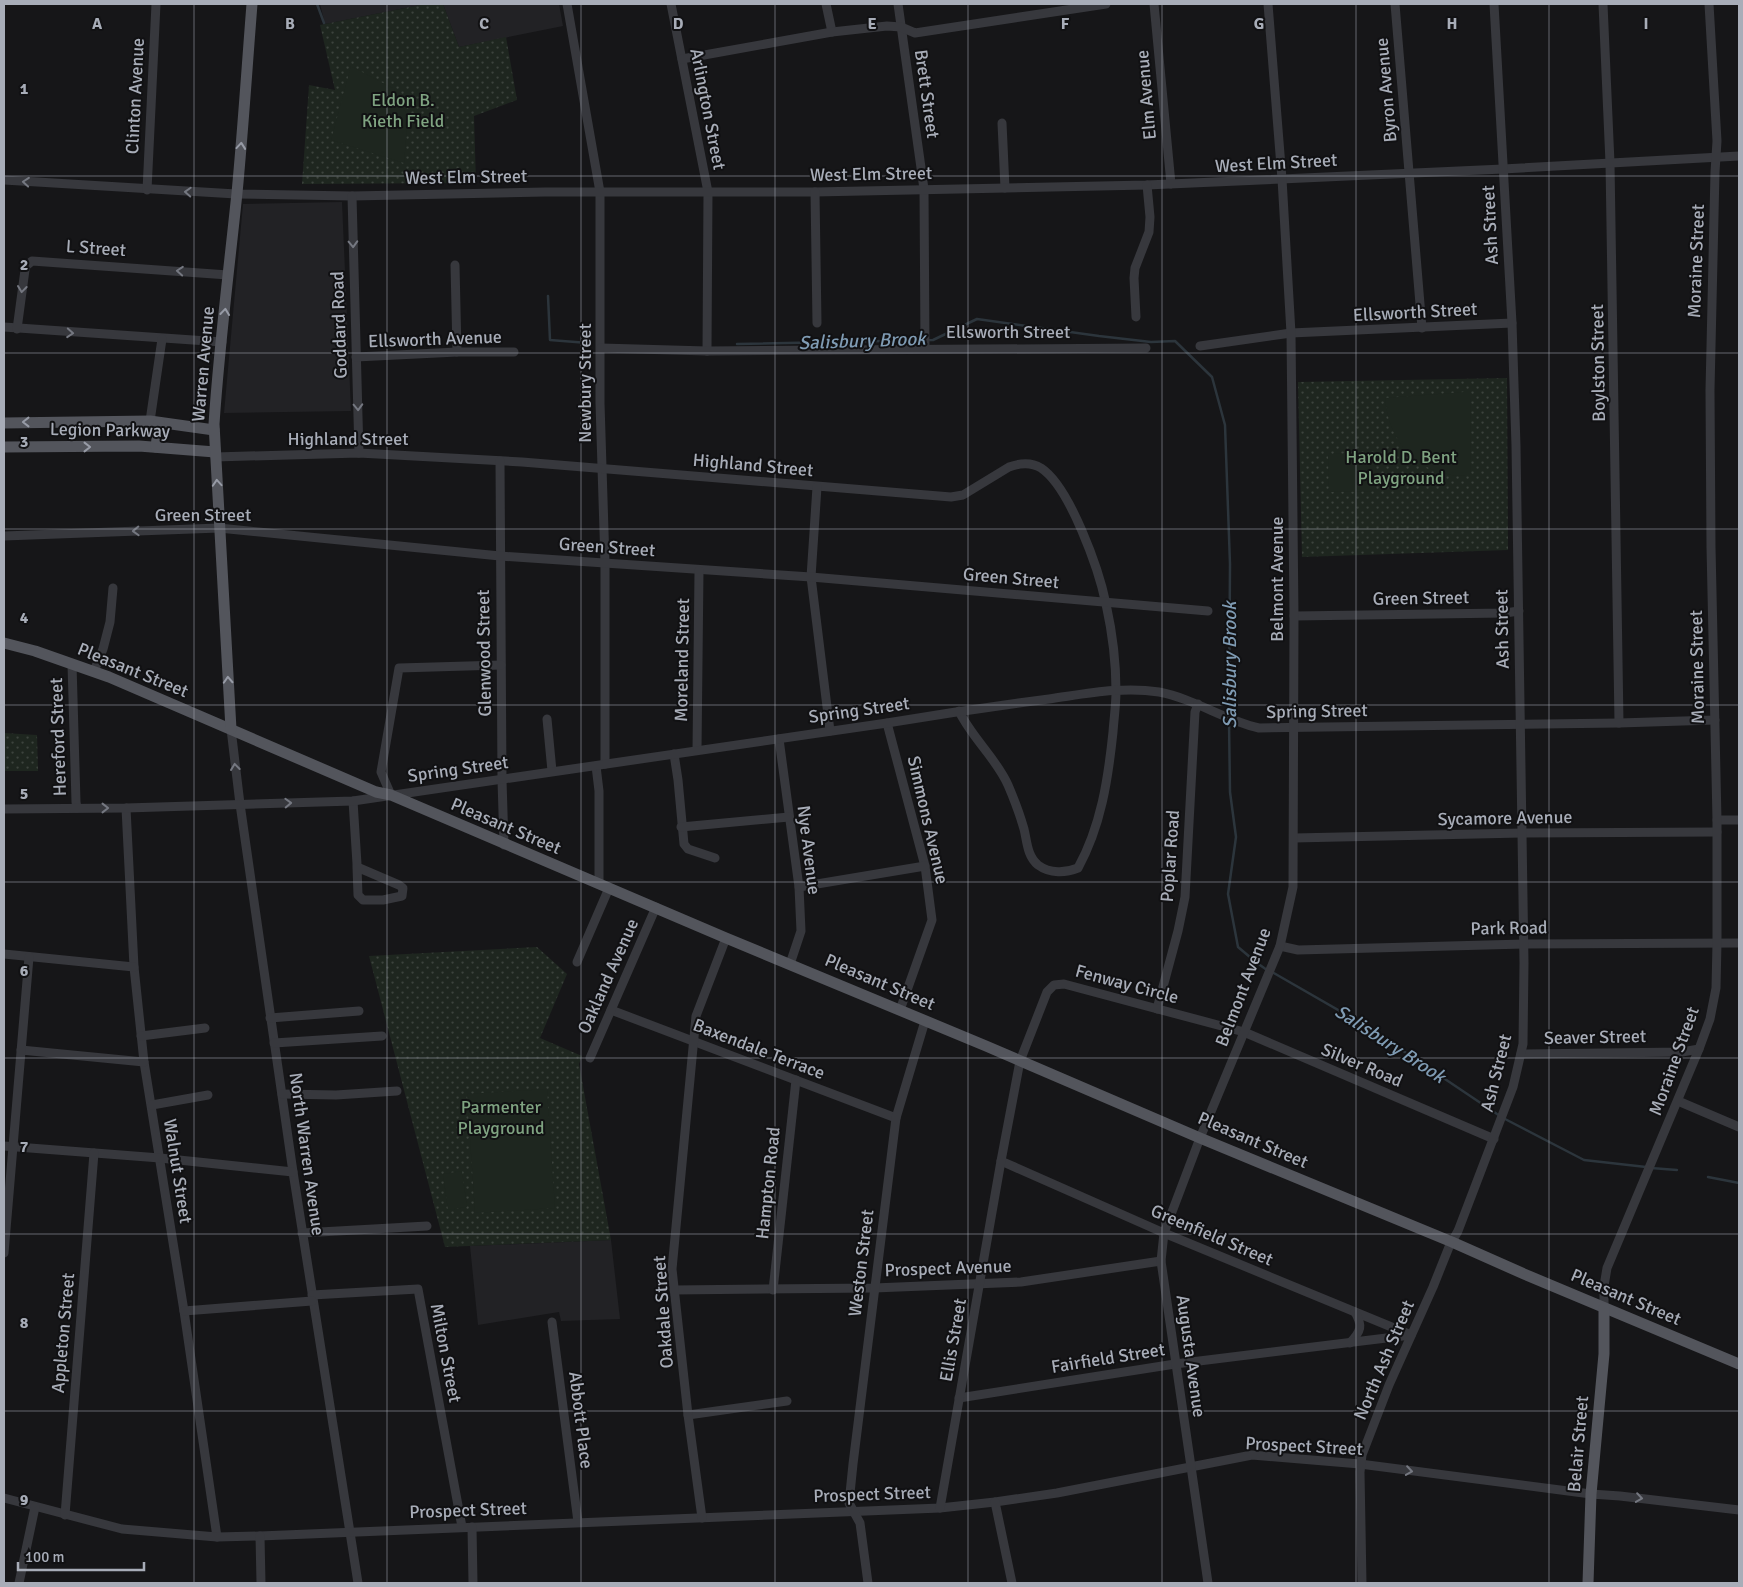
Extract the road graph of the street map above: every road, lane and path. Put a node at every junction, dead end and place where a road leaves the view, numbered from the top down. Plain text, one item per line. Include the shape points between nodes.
1 (156, 4) edge
2 (252, 4) edge
3 (567, 4) edge
4 (670, 4) edge
5 (826, 4) edge
6 (898, 4) edge
7 (1106, 4) edge
8 (1154, 4) edge
9 (1268, 4) edge
10 (1395, 4) edge
11 (1494, 4) edge
12 (1603, 4) edge
13 (1709, 4) edge
14 (1054, 7) edge
15 (900, 28) junction
16 (832, 32) junction
17 (682, 59) junction
18 (1002, 123) dead end
19 (1739, 156) edge
20 (1716, 157) junction
21 (1610, 163) junction
22 (1503, 169) junction
23 (1410, 173) junction
24 (1282, 179) junction
25 (4, 180) edge
26 (1171, 184) junction
27 (1147, 185) junction
28 (1005, 188) junction
29 (924, 189) junction
30 (147, 190) junction
31 (600, 192) junction
32 (708, 192) junction
33 (815, 192) junction
34 (236, 194) junction
35 (352, 196) junction
36 (455, 265) dead end
37 (228, 275) junction
38 (1136, 317) dead end
39 (817, 323) dead end
40 (1512, 323) junction
41 (4, 327) edge
42 (1422, 328) junction
43 (17, 329) junction
44 (1291, 333) junction
45 (162, 339) junction
46 (222, 342) junction
47 (925, 342) junction
48 (1200, 346) dead end
49 (601, 348) junction
50 (1146, 348) dead end
51 (707, 350) junction
52 (457, 352) junction
53 (514, 352) dead end
54 (356, 357) junction
55 (4, 422) edge
56 (155, 422) junction
57 (214, 430) junction
58 (4, 447) edge
59 (156, 447) junction
60 (359, 453) junction
61 (215, 455) junction
62 (500, 461) junction
63 (602, 470) junction
64 (817, 487) junction
65 (219, 528) junction
66 (4, 536) edge
67 (500, 556) junction
68 (606, 563) junction
69 (699, 571) junction
70 (811, 577) junction
71 (113, 588) dead end
72 (1106, 603) junction
73 (1208, 611) dead end
74 (1518, 611) junction
75 (1294, 616) junction
76 (4, 643) edge
77 (72, 664) junction
78 (501, 665) junction
79 (94, 671) junction
80 (1116, 689) junction
81 (1198, 704) junction
82 (959, 711) junction
83 (547, 719) dead end
84 (1715, 720) junction
85 (1619, 723) junction
86 (887, 724) junction
87 (1519, 724) junction
88 (1293, 728) junction
89 (230, 729) junction
90 (830, 731) junction
91 (779, 739) junction
92 (697, 750) junction
93 (674, 754) junction
94 (600, 765) junction
95 (552, 771) junction
96 (502, 780) junction
97 (391, 795) junction
98 (354, 801) junction
99 (240, 804) junction
100 (77, 808) junction
101 (126, 808) junction
102 (4, 809) edge
103 (789, 816) junction
104 (1717, 820) junction
105 (1739, 820) edge
106 (681, 826) junction
107 (1717, 832) junction
108 (1522, 833) junction
109 (1294, 838) junction
110 (504, 845) junction
111 (715, 858) dead end
112 (925, 866) junction
113 (357, 867) junction
114 (604, 886) junction
115 (799, 887) junction
116 (656, 907) junction
117 (726, 938) junction
118 (1717, 943) junction
119 (1739, 943) edge
120 (1524, 944) junction
121 (1280, 946) junction
122 (4, 954) edge
123 (29, 957) junction
124 (577, 962) dead end
125 (790, 964) junction
126 (134, 967) junction
127 (1157, 1009) junction
128 (611, 1010) junction
129 (900, 1010) junction
130 (359, 1011) dead end
131 (270, 1018) junction
132 (925, 1020) junction
133 (204, 1028) dead end
134 (1244, 1032) junction
135 (141, 1036) junction
136 (382, 1036) dead end
137 (694, 1042) junction
138 (274, 1043) junction
139 (1699, 1049) junction
140 (21, 1050) junction
141 (1521, 1054) junction
142 (590, 1058) dead end
143 (1020, 1061) junction
144 (144, 1062) junction
145 (796, 1080) junction
146 (397, 1092) dead end
147 (282, 1094) junction
148 (208, 1096) dead end
149 (1678, 1101) junction
150 (152, 1105) junction
151 (896, 1118) junction
152 (1739, 1127) edge
153 (1200, 1138) junction
154 (1494, 1139) junction
155 (8, 1146) edge
156 (94, 1153) junction
157 (160, 1158) junction
158 (1001, 1161) junction
159 (293, 1172) junction
160 (5, 1224) edge
161 (427, 1226) dead end
162 (302, 1233) junction
163 (1164, 1233) junction
164 (1452, 1242) junction
165 (4, 1253) edge
166 (1161, 1261) junction
167 (979, 1283) junction
168 (874, 1288) junction
169 (674, 1290) junction
170 (773, 1290) junction
171 (312, 1298) junction
172 (1604, 1308) junction
173 (184, 1311) junction
174 (1355, 1312) junction
175 (552, 1322) dead end
176 (1412, 1335) junction
177 (1350, 1342) junction
178 (1175, 1364) junction
179 (1739, 1364) edge
180 (959, 1398) junction
181 (787, 1401) dead end
182 (688, 1415) junction
183 (1360, 1464) junction
184 (1191, 1467) junction
185 (1590, 1494) junction
186 (4, 1498) edge
187 (995, 1502) junction
188 (36, 1507) junction
189 (940, 1508) junction
190 (1739, 1510) edge
191 (855, 1511) junction
192 (65, 1515) junction
193 (702, 1518) junction
194 (578, 1522) junction
195 (472, 1526) junction
196 (462, 1527) junction
197 (349, 1532) junction
198 (260, 1536) junction
199 (217, 1537) junction
200 (19, 1583) edge
201 (261, 1583) edge
202 (358, 1583) edge
203 (473, 1583) edge
204 (868, 1583) edge
205 (1012, 1583) edge
206 (1208, 1583) edge
207 (1362, 1583) edge
208 (1588, 1583) edge

1 - 30 street, Clinton Avenue
34 -> 2 main road, Warren Avenue
3 - 31 street, Newbury Street
4 - 17 street, Arlington Street
5 - 16 street
6 - 15 street, Brett Street
7 - 14 street
8 - 26 street, Elm Avenue
9 - 24 street, Belmont Avenue
10 - 23 street, Byron Avenue
11 - 22 street, Ash Street
12 - 21 street, Boylston Street
13 - 20 street, Moraine Street
14 - 15 street via 915,33
15 - 16 street via 887,26
15 - 29 street, Brett Street
16 - 17 street
17 - 32 street, Arlington Street
18 - 28 street
19 - 20 street, West Elm Street
20 - 21 street, West Elm Street
20 - 84 street, Moraine Street via 1710,390
21 - 22 street, West Elm Street
21 - 85 street, Boylston Street
22 - 23 street, West Elm Street
22 - 40 street, Ash Street
23 - 24 street, West Elm Street
23 - 42 street, Byron Avenue
24 - 26 street, West Elm Street
24 - 44 street, Belmont Avenue
30 -> 25 street, West Elm Street
26 - 27 street, West Elm Street
27 - 28 street, West Elm Street
27 - 38 street via 1150,224 1134,278
28 - 29 street, West Elm Street
29 - 33 street, West Elm Street
29 - 47 street, Brett Street
34 -> 30 street, West Elm Street
31 - 32 street, West Elm Street
31 - 35 street, West Elm Street
31 - 49 street, Newbury Street
32 - 33 street, West Elm Street
32 - 51 street, Arlington Street
33 - 39 street
34 - 35 street, West Elm Street
34 - 37 main road, Warren Avenue
35 -> 54 street, Goddard Road
36 - 52 street
37 -> 43 street, L Street via 32,261 25,270
46 -> 37 main road, Warren Avenue
40 - 42 street, Ellsworth Street
40 - 74 street, Ash Street
41 - 43 street
42 - 44 street, Ellsworth Street
43 -> 45 street
44 - 48 street, Ellsworth Street
44 - 75 street, Belmont Avenue
45 - 46 street
45 - 56 street
46 - 57 main road, Warren Avenue
47 - 50 street, Ellsworth Street via 1004,350
47 - 51 street, Ellsworth Street
49 - 51 street, Ellsworth Street
49 - 63 street, Newbury Street
52 - 53 street, Ellsworth Avenue
52 - 54 street, Ellsworth Avenue
54 -> 60 street, Goddard Road
56 -> 55 main road, Legion Parkway
56 - 57 main road, Legion Parkway
56 - 59 main road
57 - 61 main road, Warren Avenue
58 -> 59 main road, Legion Parkway
59 - 61 main road, Legion Parkway
60 - 61 street, Highland Street
60 - 62 street, Highland Street
65 -> 61 main road, Warren Avenue
62 - 63 street, Highland Street
62 - 67 street, Glenwood Street
63 - 64 street, Highland Street
63 - 68 street, Newbury Street
64 - 70 street
64 - 72 street, Highland Street via 951,497 963,495 1009,467 1024,463 1040,467 1056,480 1070,504
65 -> 66 street, Green Street
65 - 67 street, Green Street
89 -> 65 main road, Warren Avenue
67 - 68 street, Green Street
67 - 78 street, Glenwood Street
68 - 69 street, Green Street
68 - 94 street, Newbury Street
69 - 70 street, Green Street
69 - 92 street, Moreland Street
70 - 72 street, Green Street
70 - 90 street
71 - 79 street via 110,622
72 - 73 street, Green Street
72 - 80 street, Highland Street
74 - 75 street, Green Street
74 - 87 street, Ash Street
75 - 88 street, Belmont Avenue
76 - 77 main road, Pleasant Street
77 - 79 main road, Pleasant Street
77 - 100 street, Hereford Street
78 - 96 street, Glenwood Street
78 - 97 street via 399,668 380,772
79 - 89 main road, Pleasant Street
80 - 81 street, Spring Street via 1158,692
80 - 82 street, Spring Street
80 - 82 street, Highland Street via 1108,776 1097,826 1078,868 1066,873 1038,865 1030,855 1008,785
81 - 88 street, Spring Street via 1236,722 1259,728
81 - 127 street, Poplar Road via 1194,712 1185,897
82 - 86 street, Spring Street
83 - 95 street
84 - 85 street, Spring Street
84 - 104 street, Moraine Street
85 - 87 street, Spring Street
86 - 90 street, Spring Street
86 - 112 street, Simmons Avenue
87 - 88 street, Spring Street
87 - 108 street, Ash Street
88 - 109 street, Belmont Avenue
89 - 97 main road, Pleasant Street via 376,792
99 -> 89 street, North Warren Avenue
90 - 91 street, Spring Street
91 - 92 street, Spring Street
91 - 103 street, Nye Avenue
92 - 93 street, Spring Street
93 - 94 street, Spring Street
93 - 106 street
94 - 95 street, Spring Street
94 - 114 street, Newbury Street
95 - 96 street, Spring Street
96 - 97 street, Spring Street
96 - 110 street, Glenwood Street
97 - 98 street, Spring Street
97 - 110 main road, Pleasant Street
99 -> 98 street, Spring Street
98 - 113 street
99 - 101 street, Spring Street
99 - 131 street, North Warren Avenue
100 -> 101 street, Spring Street
100 - 102 street, Spring Street
101 - 126 street, Walnut Street
103 - 106 street
103 - 115 street, Nye Avenue
104 - 105 street
104 - 107 street, Moraine Street
106 - 111 street via 688,849
107 - 108 street, Sycamore Avenue
107 - 118 street, Moraine Street
108 - 109 street, Sycamore Avenue
108 - 120 street, Ash Street
109 - 121 street, Belmont Avenue via 1293,887
110 - 114 main road, Pleasant Street
112 - 115 street
112 - 129 street, Simmons Avenue via 932,920
113 - 113 street via 358,895 363,900 402,896 403,888 399,885
114 - 116 main road, Pleasant Street
114 - 124 street
115 - 125 street, Nye Avenue via 802,931
116 - 117 main road, Pleasant Street
116 - 128 street, Oakland Avenue
117 - 125 main road, Pleasant Street
117 - 137 street, Oakdale Street via 696,1016
118 - 119 street, Park Road
118 - 120 street, Park Road
118 - 139 street, Moraine Street via 1716,988 1710,1019
120 - 121 street, Park Road via 1298,950
120 - 141 street, Ash Street
121 - 134 street, Belmont Avenue
122 - 123 street
123 - 126 street
123 - 140 street
125 - 129 main road, Pleasant Street
126 - 135 street, Walnut Street
127 - 134 street, Fenway Circle
127 - 143 street, Fenway Circle via 1064,984 1054,985 1047,992
128 - 137 street, Baxendale Terrace
128 - 142 street, Oakland Avenue
129 - 132 main road, Pleasant Street
130 - 131 street
131 - 138 street, North Warren Avenue
132 - 143 main road, Pleasant Street
132 - 151 street, Weston Street
133 - 135 street
134 - 153 street, Belmont Avenue
134 - 154 street, Silver Road
135 - 144 street, Walnut Street
136 - 138 street
137 - 145 street, Baxendale Terrace
137 - 169 street, Oakdale Street via 672,1270
138 - 147 street, North Warren Avenue
139 - 141 street, Seaver Street via 1682,1052
139 - 149 street, Moraine Street
140 - 144 street
140 - 155 street
141 - 154 street, Ash Street
143 - 153 main road, Pleasant Street
143 - 158 street, Ellis Street
144 - 150 street, Walnut Street
145 - 151 street, Baxendale Terrace
145 - 170 street, Hampton Road
146 - 147 street
147 - 159 street, North Warren Avenue
148 - 150 street
149 - 152 street
149 - 172 street, Moraine Street via 1607,1268
150 - 157 street, Walnut Street
151 - 168 street, Weston Street
153 - 163 street, Augusta Avenue
153 - 164 main road, Pleasant Street
154 - 164 street, Ash Street
155 - 156 street
155 - 160 street
156 - 157 street
156 - 192 street, Appleton Street
157 - 159 street
157 - 173 street, Walnut Street
158 - 163 street, Greenfield Street
158 - 167 street, Ellis Street
159 - 162 street, North Warren Avenue
160 - 165 street
161 - 162 street
162 - 171 street, North Warren Avenue
163 - 166 street, Augusta Avenue
163 - 174 street, Greenfield Street
164 - 172 main road, Pleasant Street
164 - 176 street, North Ash Street
166 - 167 street, Prospect Avenue via 1021,1282
166 - 178 street, Augusta Avenue
167 - 168 street, Prospect Avenue
167 - 180 street, Ellis Street
168 - 170 street, Prospect Avenue
168 - 191 street, Weston Street via 849,1503
169 - 170 street, Prospect Avenue
169 - 182 street, Oakdale Street
171 - 173 street
171 - 196 street, Milton Street via 418,1289
171 - 197 street, North Warren Avenue
172 - 179 main road, Pleasant Street
172 - 185 main road, Belair Street via 1604,1354
173 - 199 street, Walnut Street
174 - 176 street, Greenfield Street
174 - 177 street via 1360,1326
175 - 194 street, Abbott Place
176 - 177 street, Fairfield Street
176 - 183 street, North Ash Street via 1389,1385
177 - 178 street, Fairfield Street
178 - 180 street, Fairfield Street
178 - 184 street, Augusta Avenue
180 - 189 street, Ellis Street
181 - 182 street
182 - 193 street, Oakdale Street
183 - 184 street, Prospect Street via 1252,1456
183 -> 185 street, Prospect Street
183 - 207 street, North Ash Street
184 - 187 street, Prospect Street
184 - 206 street, Augusta Avenue
185 -> 190 street, Prospect Street
185 - 208 main road, Belair Street
186 - 188 street, Prospect Street
187 - 189 street, Prospect Street
187 - 205 street
188 - 192 street, Prospect Street
188 - 200 street
189 - 191 street, Prospect Street
191 - 193 street, Prospect Street
191 - 204 street, Weston Street via 860,1522
192 - 199 street, Prospect Street via 122,1528
193 - 194 street, Prospect Street
194 - 195 street, Prospect Street
195 - 196 street, Prospect Street
195 - 203 street
196 - 197 street, Prospect Street
197 - 198 street, Prospect Street
197 - 202 street, North Warren Avenue
198 - 199 street, Prospect Street
198 - 201 street

